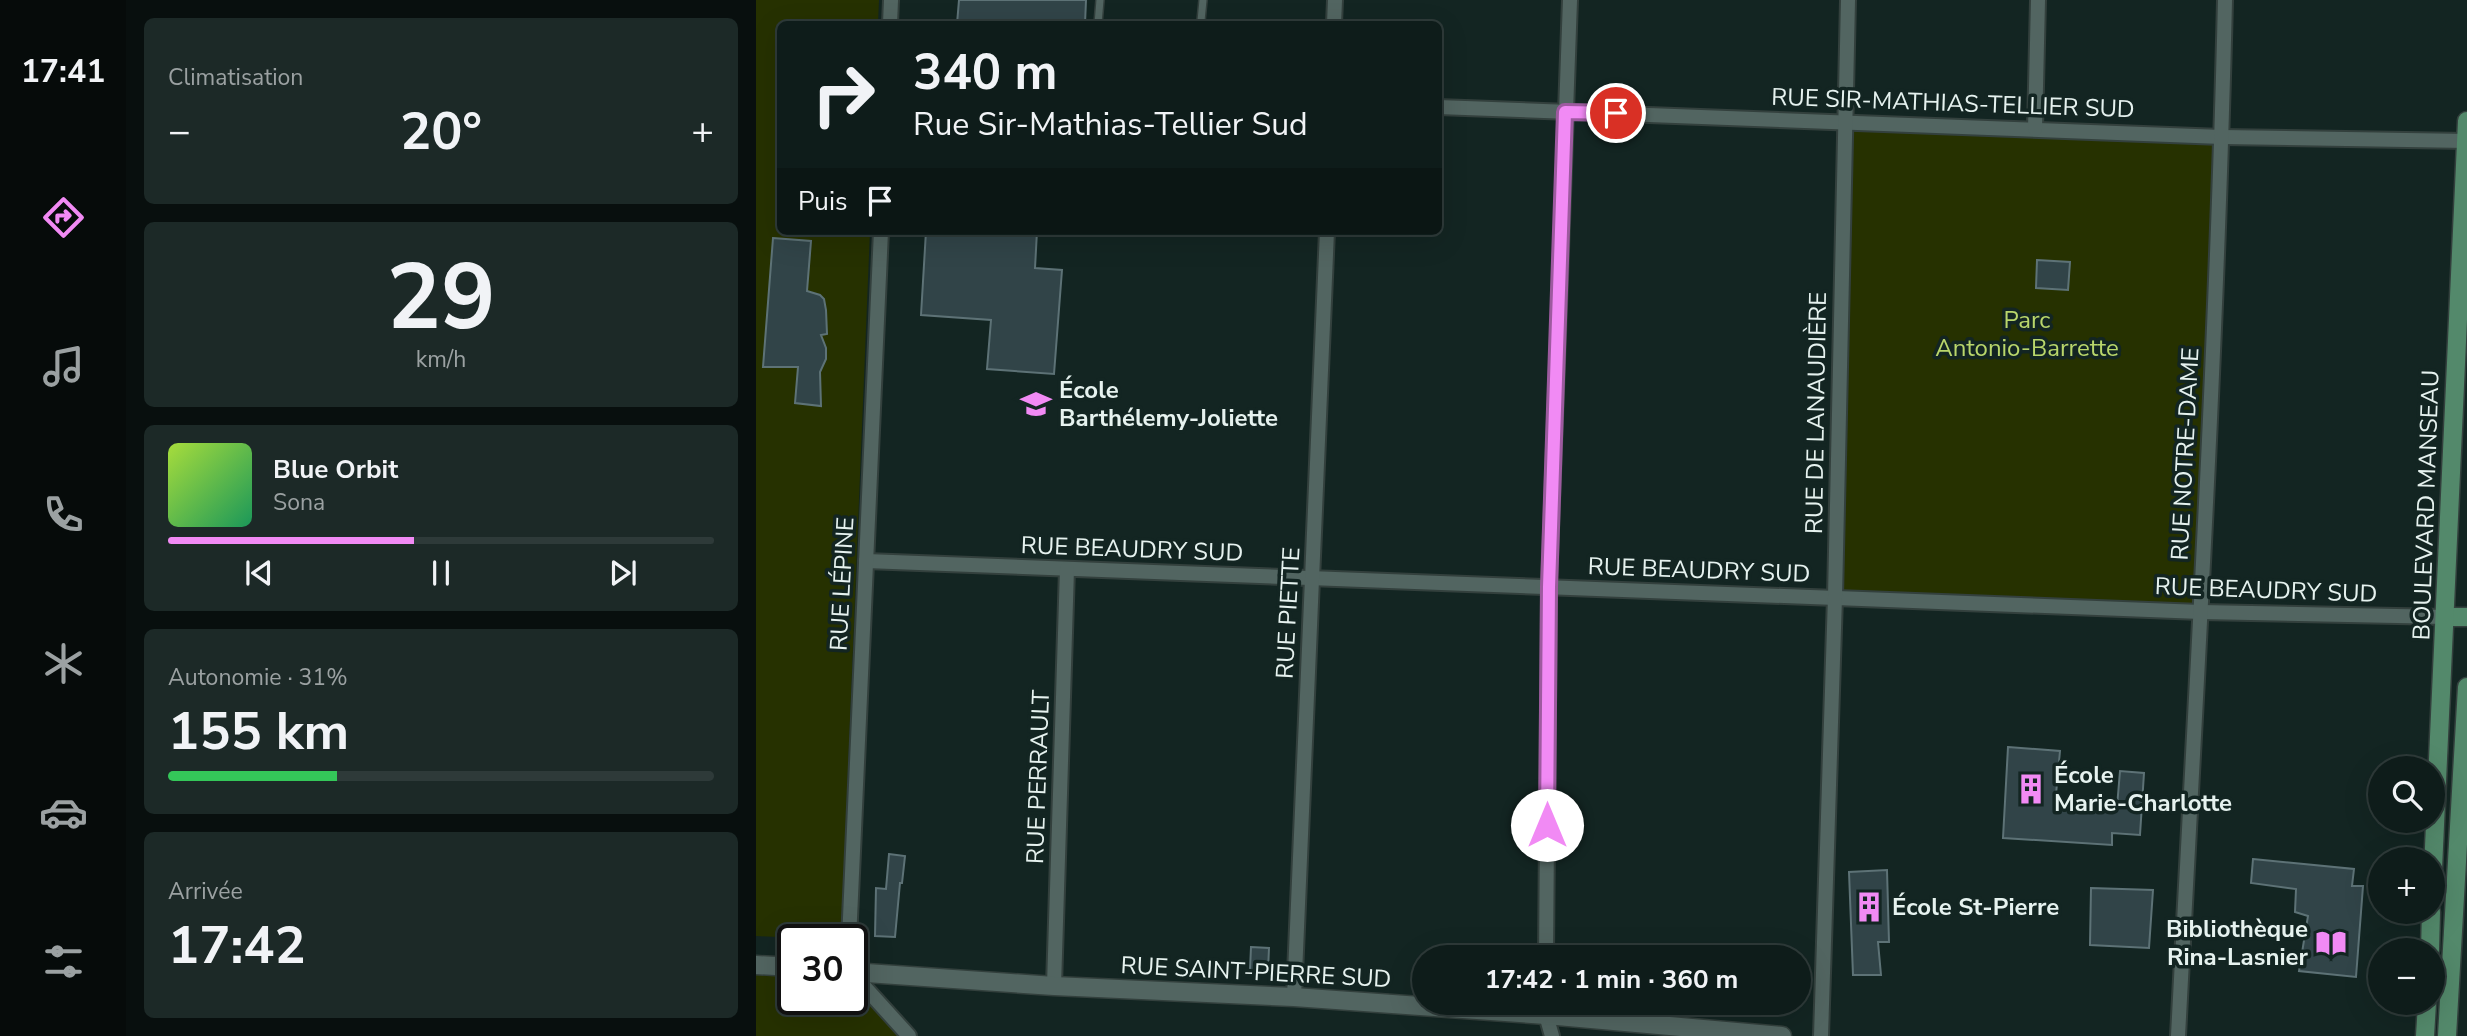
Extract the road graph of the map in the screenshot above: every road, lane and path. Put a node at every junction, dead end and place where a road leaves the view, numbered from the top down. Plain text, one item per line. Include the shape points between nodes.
1 (891, 0) edge
2 (1100, 0) edge
3 (1203, 0) edge
4 (1335, 0) edge
5 (1570, 0) edge
6 (1848, 0) edge
7 (2038, 0) edge
8 (2225, 0) edge
9 (890, 21) edge
10 (1098, 21) edge
11 (1201, 21) dead end
12 (1334, 21) edge
13 (1442, 107) edge
14 (1565, 112) junction
15 (1845, 121) junction
16 (2467, 121) edge
17 (2035, 129) junction
18 (2222, 136) junction
19 (2467, 141) edge
20 (881, 235) edge
21 (1327, 235) edge
22 (866, 561) junction
23 (1067, 569) junction
24 (1313, 578) junction
25 (1549, 587) junction
26 (1835, 597) junction
27 (2201, 612) junction
28 (2446, 617) junction
29 (2467, 617) edge
30 (2467, 694) edge
31 (2434, 847) edge
32 (850, 924) edge
33 (1546, 945) edge
34 (756, 965) edge
35 (777, 966) edge
36 (868, 973) edge
37 (1054, 986) junction
38 (868, 990) edge
39 (1294, 997) junction
40 (1412, 1003) edge
41 (1547, 1015) edge
42 (1598, 1015) edge
43 (2426, 1015) edge
44 (909, 1036) edge
45 (1552, 1036) edge
46 (1782, 1036) edge
47 (1821, 1036) edge
48 (2178, 1036) edge
49 (2425, 1036) edge
50 (2447, 1036) edge

1 - 9 street
2 - 10 lane
3 - 11 lane
4 - 12 street
5 - 14 street
6 - 15 street, RUE DE LANAUDIÈRE
7 - 17 street
8 - 18 street, RUE NOTRE-DAME
13 - 14 street, RUE SIR-MATHIAS-TELLIER SUD
14 - 15 street, RUE SIR-MATHIAS-TELLIER SUD
14 - 25 street
15 - 17 street, RUE SIR-MATHIAS-TELLIER SUD
15 - 26 street, RUE DE LANAUDIÈRE
16 - 19 main road, BOULEVARD MANSEAU
17 - 18 street, RUE SIR-MATHIAS-TELLIER SUD
18 - 19 street, RUE SIR-MATHIAS-TELLIER SUD
18 - 27 street, RUE NOTRE-DAME
19 - 28 main road, BOULEVARD MANSEAU
20 - 22 street, RUE LÉPINE
21 - 24 street, RUE PIETTE
22 - 23 street, RUE BEAUDRY SUD
22 - 32 street, RUE LÉPINE
23 - 24 street, RUE BEAUDRY SUD
23 - 37 street, RUE PERRAULT
24 - 25 street, RUE BEAUDRY SUD
24 - 39 street, RUE PIETTE
25 - 26 street, RUE BEAUDRY SUD
25 - 33 street
26 - 27 street, RUE BEAUDRY SUD
26 - 47 street, RUE DE LANAUDIÈRE
27 - 28 street, RUE BEAUDRY SUD
27 - 48 street, RUE NOTRE-DAME
28 - 29 main road
28 - 31 main road, BOULEVARD MANSEAU
30 - 50 main road
34 - 35 street
36 - 37 street, RUE SAINT-PIERRE SUD
37 - 39 street, RUE SAINT-PIERRE SUD
38 - 44 street
39 - 40 street, RUE SAINT-PIERRE SUD
41 - 45 street
42 - 46 street, RUE SAINT-PIERRE SUD
43 - 49 main road

